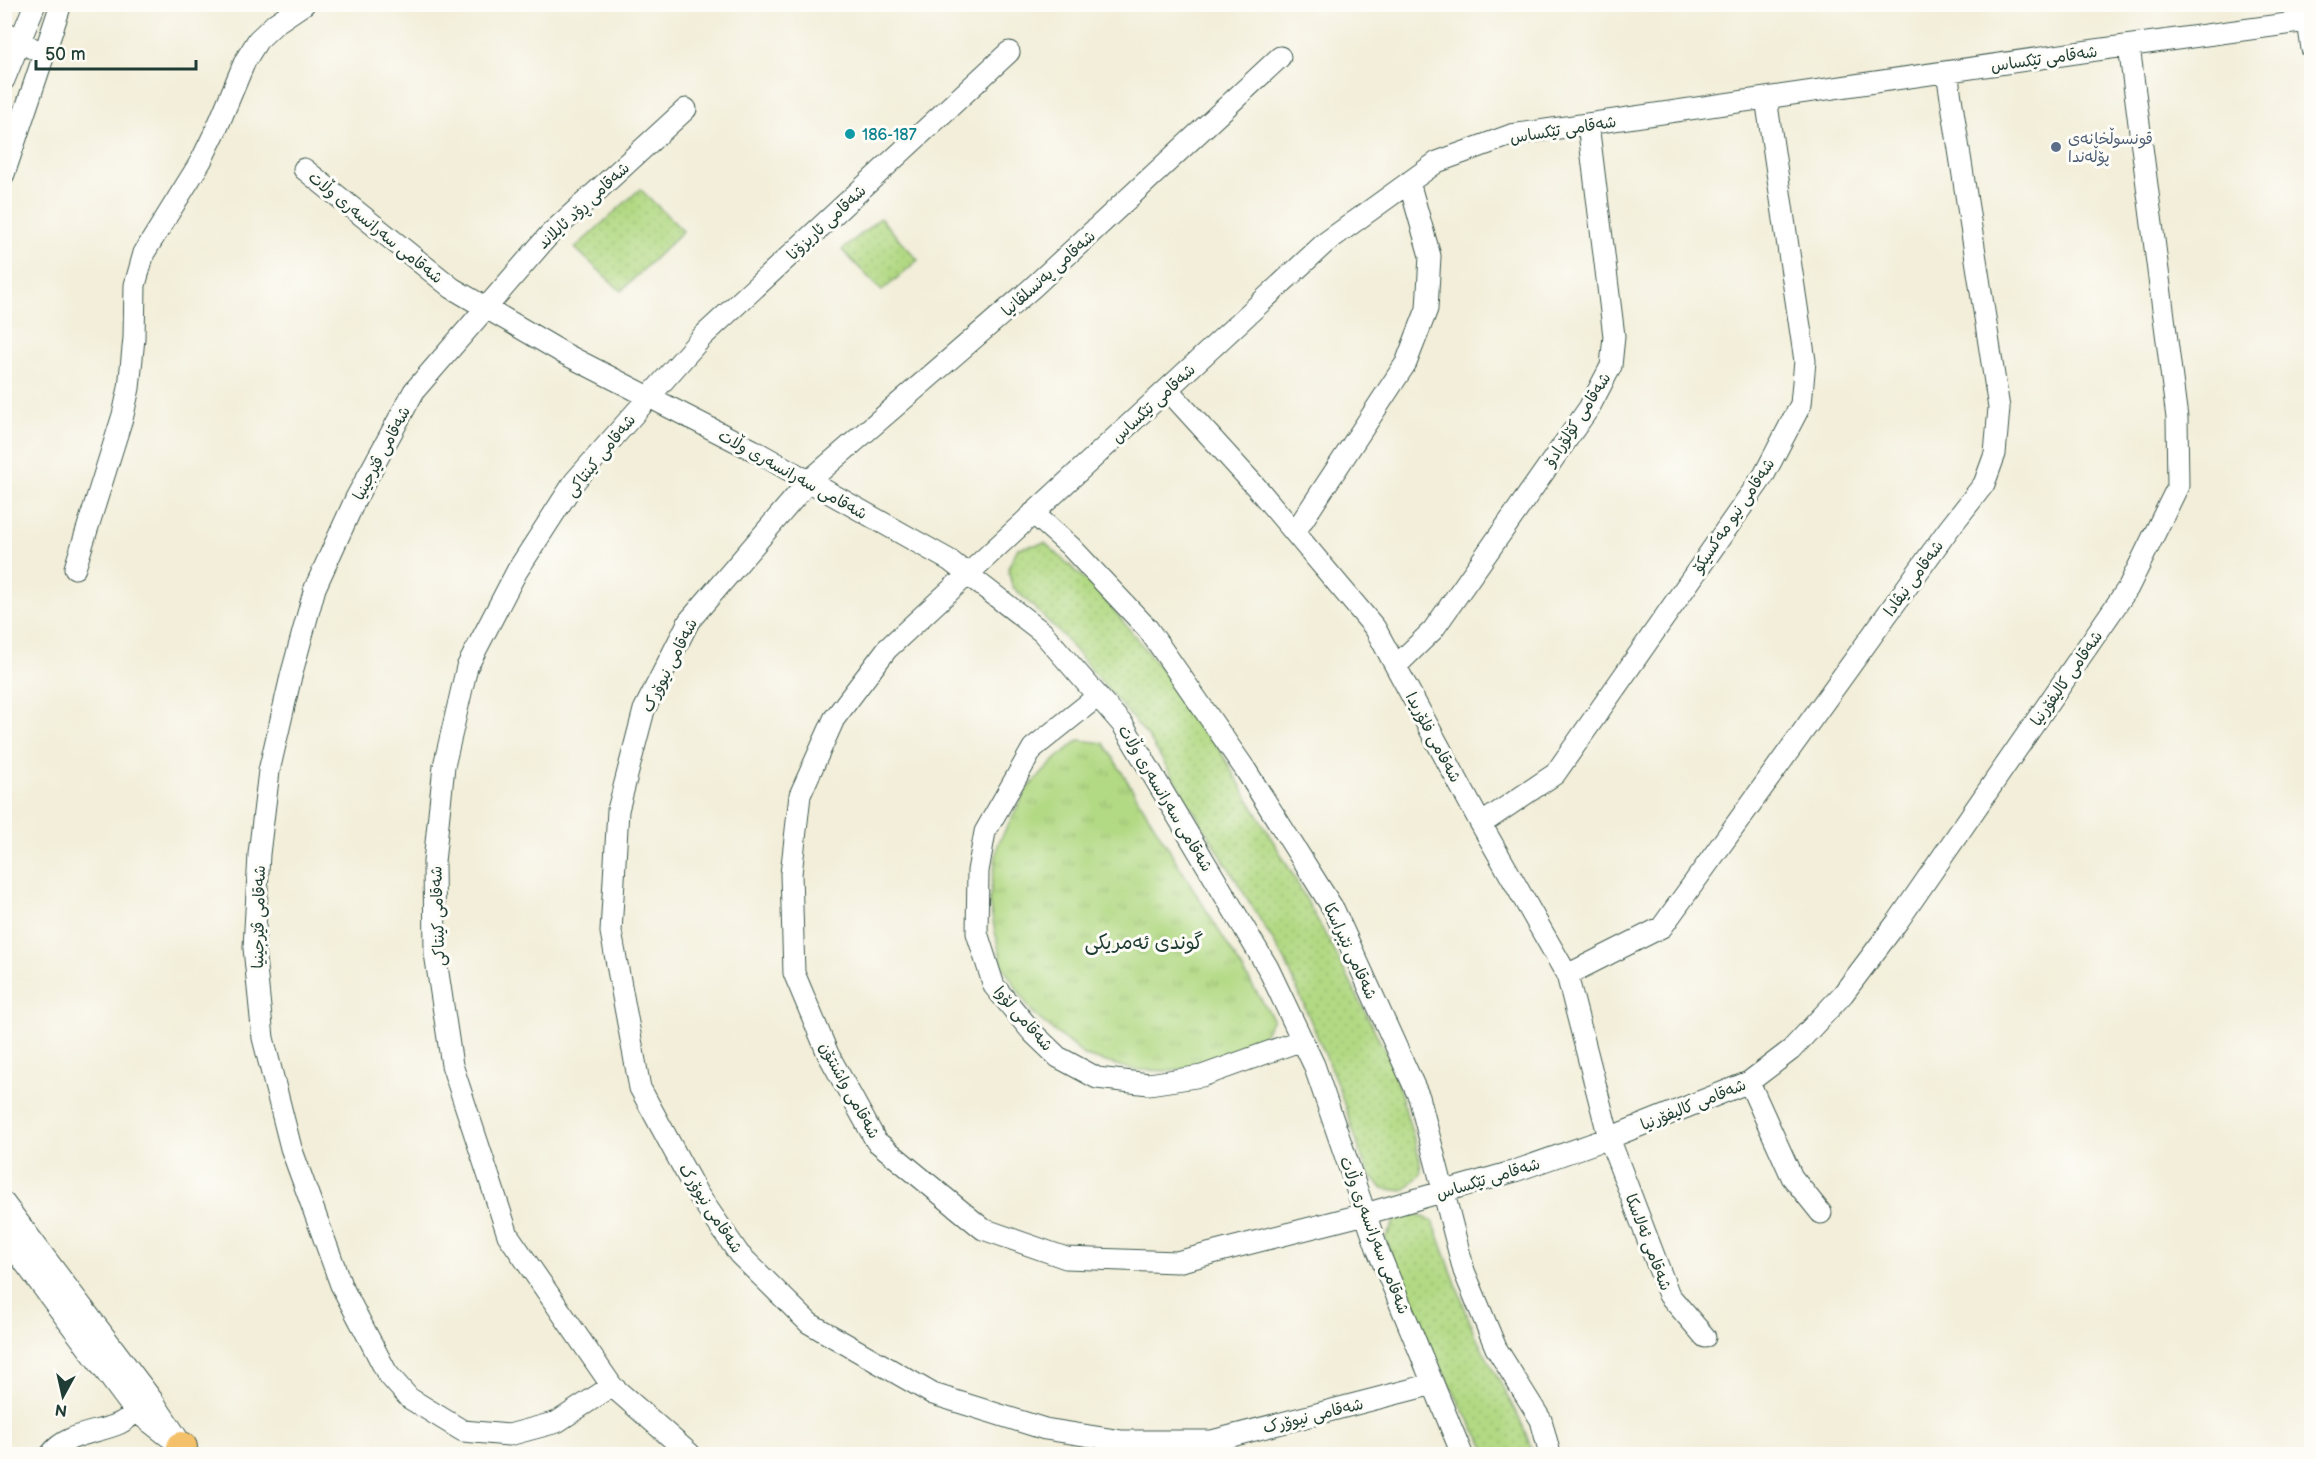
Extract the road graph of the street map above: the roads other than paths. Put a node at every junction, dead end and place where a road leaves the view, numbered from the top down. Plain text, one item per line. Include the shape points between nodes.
1 (35, 4) edge
2 (61, 4) edge
3 (304, 4) edge
4 (2310, 21) edge
5 (13, 36) edge
6 (2129, 46) junction
7 (2312, 49) edge
8 (1009, 52) dead end
9 (44, 54) junction
10 (1280, 57) dead end
11 (1947, 72) junction
12 (4, 80) edge
13 (1766, 98) junction
14 (686, 109) dead end
15 (1588, 124) junction
16 (304, 169) dead end
17 (4, 174) edge
18 (1409, 182) junction
19 (485, 307) junction
20 (1168, 390) junction
21 (648, 396) junction
22 (809, 482) junction
23 (1033, 513) junction
24 (1295, 532) junction
25 (75, 568) dead end
26 (967, 573) junction
27 (1396, 666) junction
28 (1098, 696) junction
29 (1481, 824) junction
30 (1567, 975) junction
31 (1302, 1040) junction
32 (1749, 1082) junction
33 (1609, 1138) junction
34 (1443, 1192) junction
35 (4, 1203) edge
36 (1821, 1213) dead end
37 (1365, 1214) junction
38 (4, 1235) edge
39 (1705, 1338) dead end
40 (1433, 1384) junction
41 (612, 1386) junction
42 (134, 1410) junction
43 (1192, 1448) edge
44 (184, 1452) edge
45 (51, 1455) edge
46 (690, 1455) edge
47 (1462, 1455) edge
48 (1550, 1455) edge

1 - 5 street
2 - 9 street
3 - 25 street via 258,40 245,60 201,161 144,254 135,285 133,360 127,397
4 - 6 street, شەقامی تێکساس
4 - 7 street
5 - 9 street
5 - 12 street
6 - 11 street, شەقامی تێکساس
6 - 32 street, شەقامی کالیفۆرنیا via 2177,418 2178,486 2128,588 1898,921 1836,1002 1791,1050
8 - 21 street, شەقامی ئاریزۆنا via 703,336
9 - 17 street
10 - 22 street, شەقامی پەنسلڤانیا via 1032,288
11 - 13 street, شەقامی تێکساس
11 - 30 street, شەقامی نیڤادا via 1999,408 1995,454 1984,484 1662,927
13 - 15 street, شەقامی تێکساس
13 - 29 street, شەقامی نیو مەکسیکۆ via 1805,361 1801,404 1764,475 1555,774
14 - 19 street, شەقامی ڕۆد ئایلاند via 549,235
15 - 18 street, شەقامی تێکساس via 1511,135 1437,162
15 - 27 street, شەقامی کۆلۆرادۆ via 1614,336 1611,366 1589,408 1433,630
16 - 19 street, شەقامی سەرانسەری وڵات via 452,288
18 - 20 street, شەقامی تێکساس via 1325,243
18 - 24 street via 1430,256 1427,309 1406,363
19 - 21 street, شەقامی سەرانسەری وڵات
19 - 41 street, شەقامی ڤێرجینیا via 414,391 356,498 315,588 269,771 259,854 254,948 264,1038 291,1148 341,1285 387,1373 409,1398 463,1431 509,1435 557,1422
20 - 23 street, شەقامی تێکساس
20 - 24 street, شەقامی فلۆریدا
21 - 22 street, شەقامی سەرانسەری وڵات
21 - 41 street, شەقامی کینتاکی via 575,481 517,571 467,668 444,766 434,862 435,953 452,1065 508,1235
22 - 26 street, شەقامی سەرانسەری وڵات
22 - 43 street, شەقامی نیوۆرک via 688,621 644,710 618,810 611,932 640,1088 697,1193 739,1254 809,1323 933,1394 1034,1425 1122,1441
23 - 26 street, شەقامی تێکساس
23 - 34 street, شەقامی نێبراسکا via 1070,546 1148,629 1245,769 1334,910 1419,1097
24 - 27 street, شەقامی فلۆریدا via 1375,628
26 - 28 street, شەقامی سەرانسەری وڵات via 1042,632
26 - 37 street, شەقامی واشنتۆن via 887,649 834,719 800,795 791,874 794,973 828,1054 876,1141 984,1228 1066,1258 1177,1262
27 - 29 street, شەقامی فلۆریدا
28 - 31 street, شەقامی سەرانسەری وڵات via 1124,725 1262,958
28 - 31 street, شەقامی لۆوا via 1034,748 985,831 978,871 977,933 994,986 1058,1057 1097,1078 1149,1084 1202,1076
29 - 30 street, شەقامی فلۆریدا
30 - 33 street, شەقامی فلۆریدا
31 - 37 street, شەقامی سەرانسەری وڵات
32 - 33 street, شەقامی کالیفۆرنیا
32 - 36 street via 1792,1177
33 - 34 street, شەقامی تێکساس via 1515,1172
33 - 39 street, شەقامی ئەلاسکا via 1669,1295
34 - 37 street, شەقامی تێکساس
34 - 48 street, شەقامی نێبراسکا via 1469,1282 1496,1348 1540,1420
35 - 44 street via 153,1401
37 - 40 street, شەقامی سەرانسەری وڵات
38 - 42 street
40 - 43 street, شەقامی نیوۆرک
40 - 47 street, شەقامی سەرانسەری وڵات
41 - 46 street, شەقامی کینتاکی
42 - 44 street
42 - 45 street via 132,1415 109,1427 65,1441

